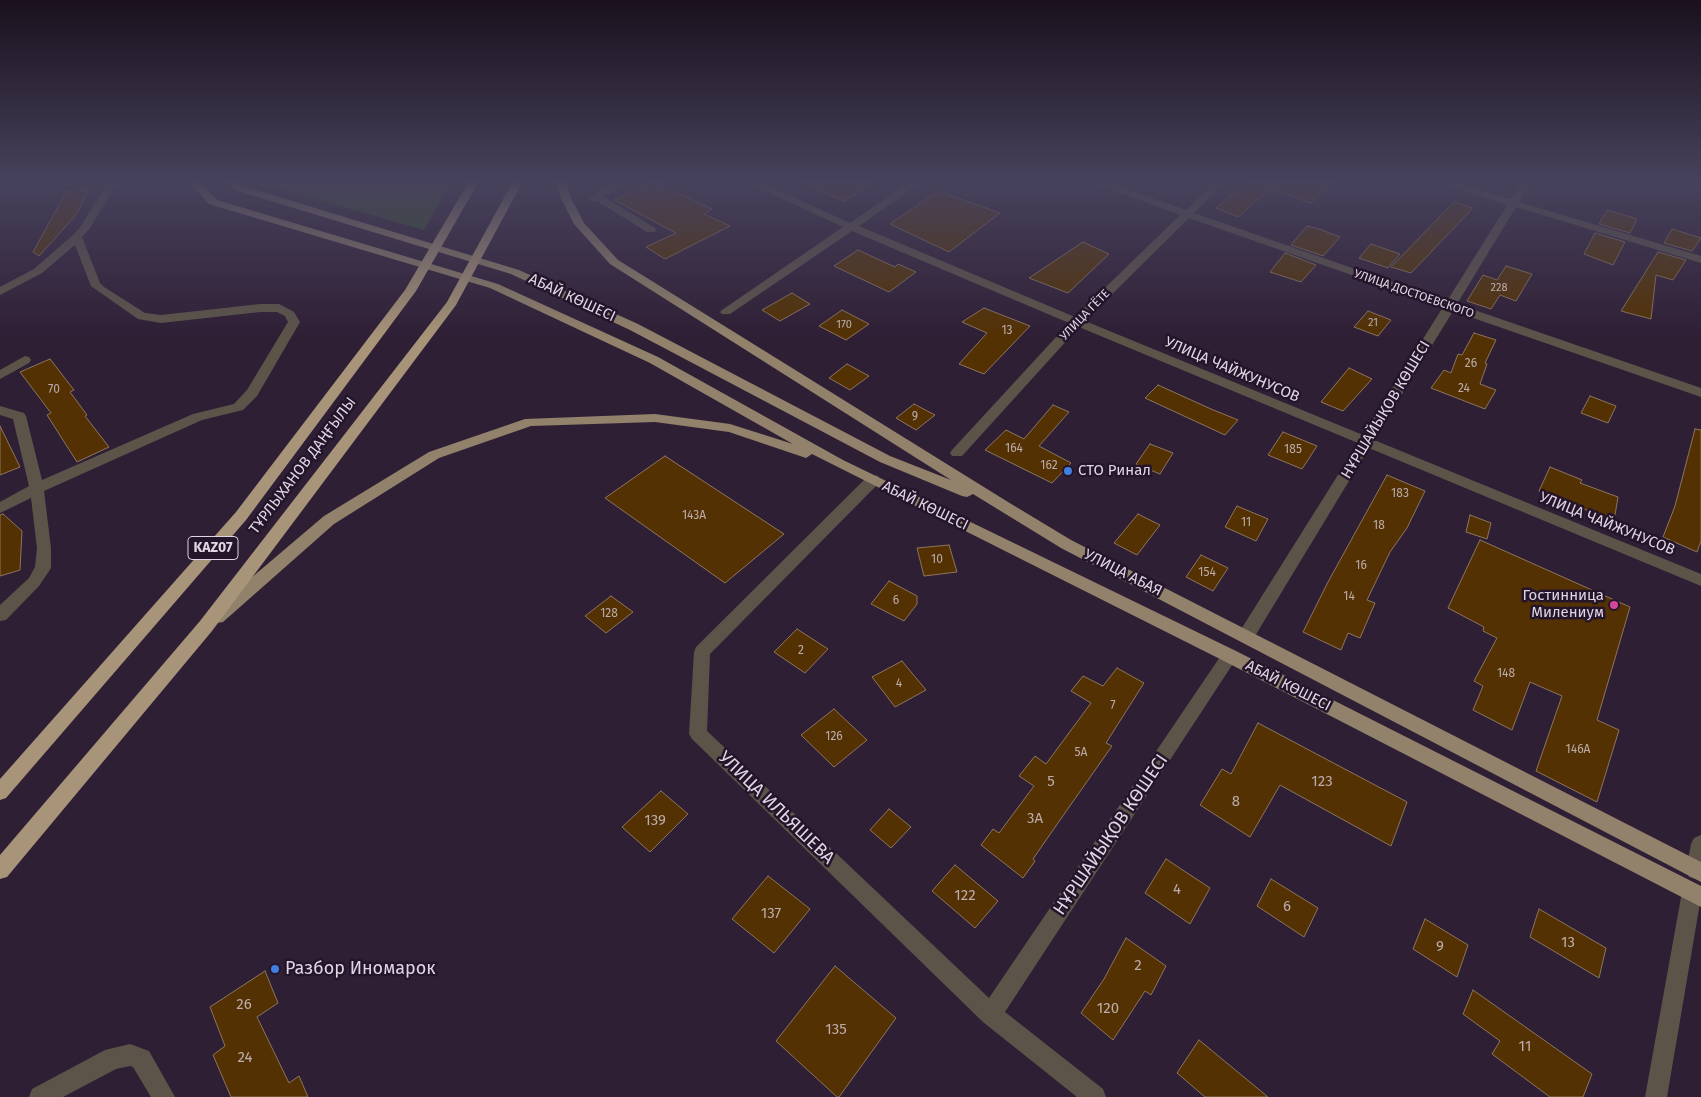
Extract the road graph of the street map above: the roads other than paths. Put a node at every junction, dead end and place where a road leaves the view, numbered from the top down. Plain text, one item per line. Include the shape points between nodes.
1 (79, 234) edge
2 (321, 234) edge
3 (391, 234) edge
4 (443, 234) edge
5 (490, 234) edge
6 (588, 234) edge
7 (840, 234) edge
8 (867, 234) edge
9 (1166, 234) edge
10 (1245, 234) edge
11 (1494, 234) edge
12 (1616, 234) edge
13 (77, 237) junction
14 (1701, 260) edge
15 (0, 292) edge
16 (1450, 306) junction
17 (726, 312) dead end
18 (1077, 322) junction
19 (25, 360) dead end
20 (0, 375) edge
21 (1701, 393) edge
22 (0, 410) edge
23 (1367, 444) junction
24 (957, 453) dead end
25 (838, 463) junction
26 (873, 480) junction
27 (37, 488) junction
28 (1003, 506) junction
29 (0, 508) edge
30 (1701, 580) edge
31 (0, 615) edge
32 (206, 626) junction
33 (1246, 636) junction
34 (1230, 656) junction
35 (0, 792) edge
36 (1701, 844) edge
37 (5, 864) edge
38 (1698, 871) edge
39 (1697, 895) edge
40 (991, 1014) junction
41 (40, 1097) edge
42 (164, 1097) edge
43 (1095, 1097) edge
44 (1656, 1097) edge

1 - 13 street
2 - 25 main road, АБАЙ КӨШЕСІ via 494,286 654,360
3 - 28 main road, АБАЙ КӨШЕСІ via 515,272 634,327 885,459
4 - 35 highway, ТҰРЛЫХАНОВ ДАҢҒЫЛЫ / KAZ07 via 410,291 241,516
5 - 32 highway, ТҰРЛЫХАНОВ ДАҢҒЫЛЫ / KAZ07 via 452,303
6 - 28 main road via 614,262
7 - 17 street
8 - 18 street, УЛИЦА ЧАЙЖУНУСОВ
9 - 18 street, УЛИЦА ГЁТЕ
10 - 16 street, УЛИЦА ДОСТОЕВСКОГО
11 - 16 street, НҰРШАЙЫҚОВ КӨШЕСІ
12 - 14 street
13 - 15 street via 38,270
13 - 27 street via 95,284 142,316 161,319 279,308 290,314 294,322 252,393 238,407 198,417
16 - 21 street, УЛИЦА ДОСТОЕВСКОГО
16 - 23 street, НҰРШАЙЫҚОВ КӨШЕСІ
18 - 23 street, УЛИЦА ЧАЙЖУНУСОВ
18 - 24 street, УЛИЦА ГЁТЕ
19 - 20 street
22 - 27 street via 19,416
23 - 30 street, УЛИЦА ЧАЙЖУНУСОВ
23 - 33 street, НҰРШАЙЫҚОВ КӨШЕСІ
25 - 26 main road, АБАЙ КӨШЕСІ
25 - 32 main road via 730,428 655,418 530,422 434,455 337,515
26 - 34 main road, АБАЙ КӨШЕСІ
26 - 40 street, УЛИЦА ИЛЬЯШЕВА via 702,652 698,734
27 - 29 street
27 - 31 street via 43,568 34,582
28 - 33 main road, УЛИЦА АБАЯ via 1066,544
32 - 37 highway, ТҰРЛЫХАНОВ ДАҢҒЫЛЫ / KAZ07
33 - 38 main road, АБАЙ КӨШЕСІ
34 - 39 main road, АБАЙ КӨШЕСІ
34 - 40 street, НҰРШАЙЫҚОВ КӨШЕСІ
36 - 38 street
39 - 44 street
40 - 43 street, УЛИЦА ИЛЬЯШЕВА
41 - 42 street via 113,1058 130,1055 142,1059

